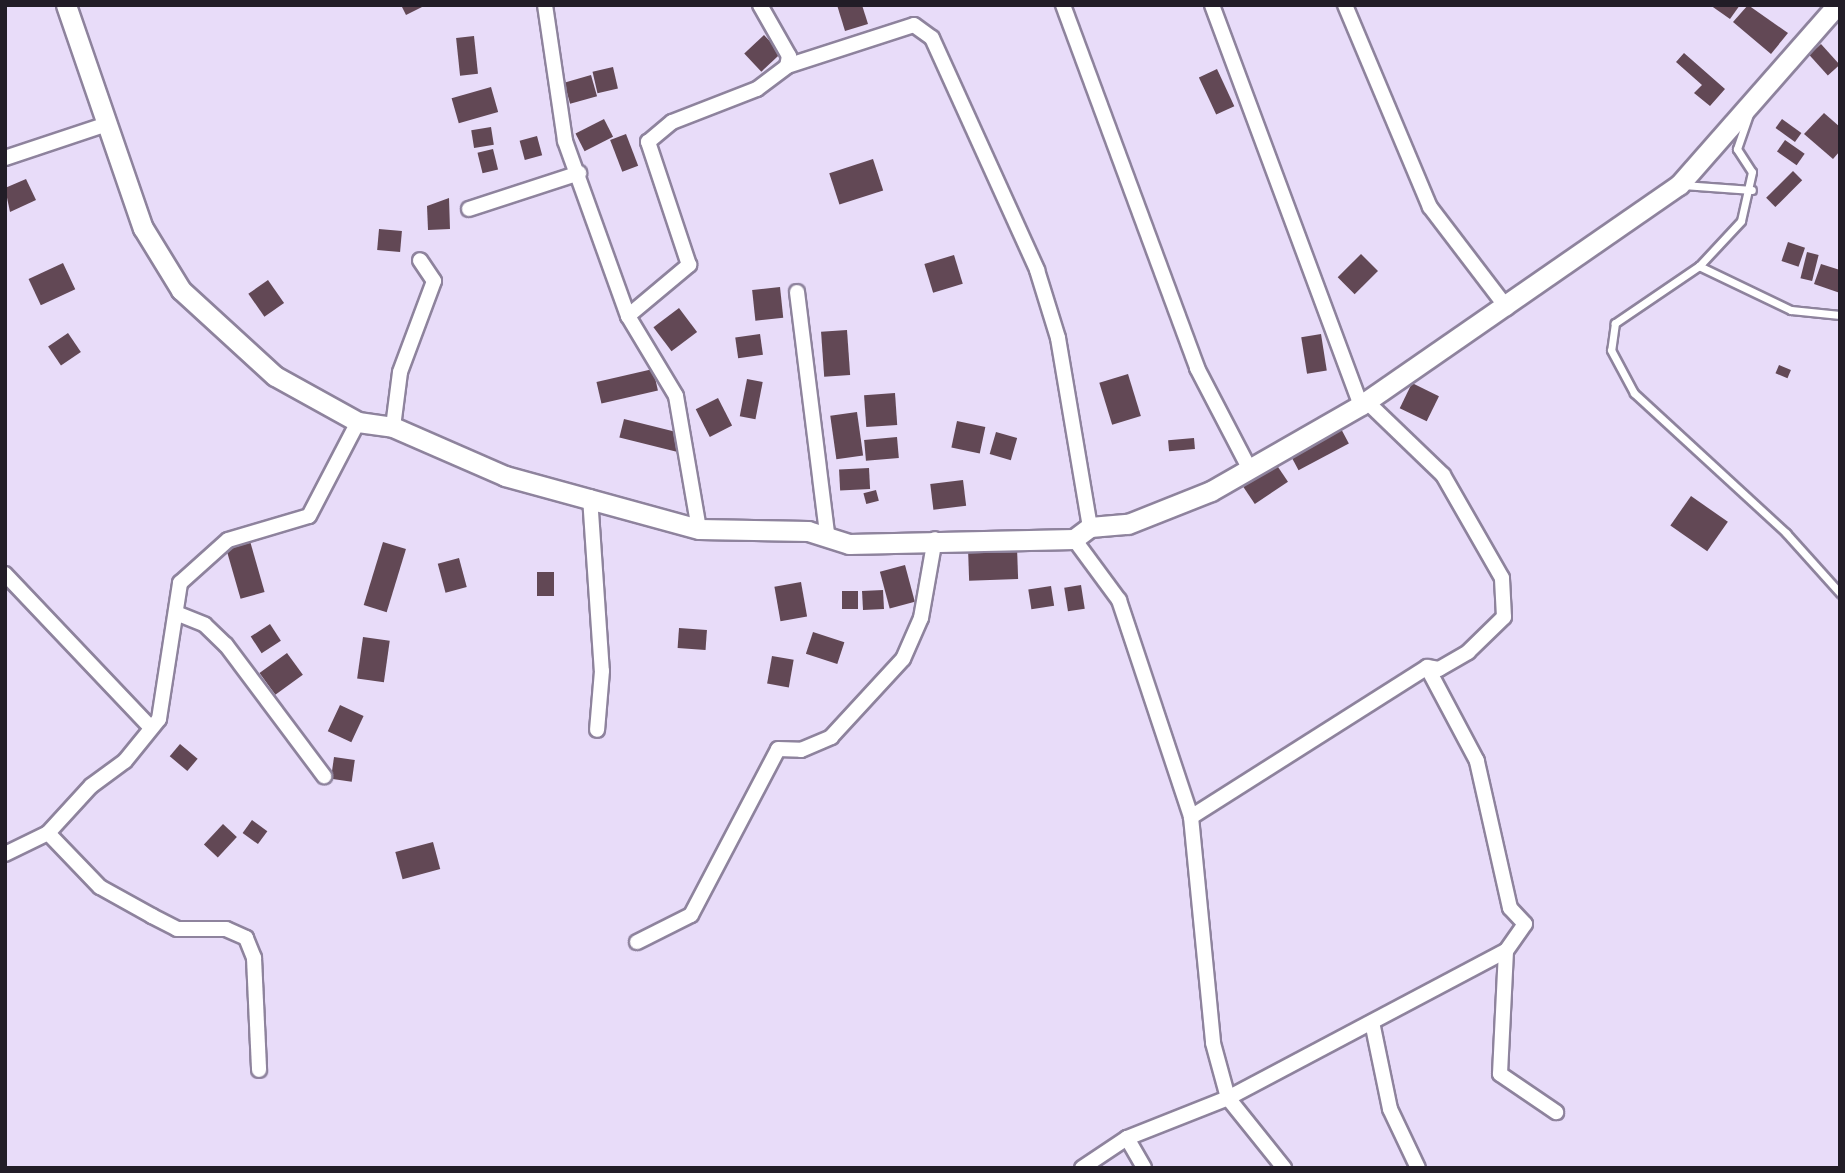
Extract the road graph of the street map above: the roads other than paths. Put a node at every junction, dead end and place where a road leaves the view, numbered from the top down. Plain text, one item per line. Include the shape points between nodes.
1 (66, 5) edge
2 (545, 5) edge
3 (760, 5) edge
4 (1063, 5) edge
5 (1212, 5) edge
6 (1345, 5) edge
7 (1837, 5) edge
8 (787, 66) junction
9 (1753, 103) junction
10 (107, 124) junction
11 (5, 158) edge
12 (579, 173) junction
13 (1679, 185) junction
14 (1752, 190) junction
15 (469, 209) dead end
16 (420, 260) dead end
17 (1699, 265) junction
18 (797, 292) dead end
19 (1507, 308) junction
20 (1840, 315) edge
21 (628, 316) junction
22 (1363, 402) junction
23 (358, 422) junction
24 (393, 427) junction
25 (1249, 468) junction
26 (590, 497) junction
27 (1090, 527) junction
28 (699, 529) junction
29 (827, 534) junction
30 (935, 539) junction
31 (1074, 539) junction
32 (5, 574) edge
33 (1840, 593) edge
34 (176, 613) junction
35 (1427, 667) junction
36 (151, 728) junction
37 (597, 730) dead end
38 (324, 776) dead end
39 (1191, 817) junction
40 (48, 833) junction
41 (5, 854) edge
42 (638, 942) dead end
43 (1506, 951) junction
44 (1372, 1022) junction
45 (259, 1070) dead end
46 (1228, 1098) junction
47 (1556, 1112) dead end
48 (1127, 1138) junction
49 (1082, 1168) edge
50 (1144, 1168) edge
51 (1284, 1168) edge
52 (1418, 1168) edge

1 - 10 street
2 - 12 street via 565,141
3 - 8 street via 789,55
4 - 25 street via 1197,368
5 - 22 street
6 - 19 street via 1430,207
7 - 9 street
8 - 21 street via 757,89 671,122 648,142 689,265
8 - 27 street via 914,24 932,38 1037,270 1058,338
9 - 13 street
9 - 14 lane via 1737,149 1749,161
10 - 11 street
10 - 23 street via 143,228 181,290 275,376
12 - 15 street
12 - 21 street
13 - 14 lane
13 - 19 street
14 - 17 lane via 1741,221
16 - 24 street via 434,281 400,372
17 - 20 lane via 1791,310
17 - 33 lane via 1615,323 1610,333 1618,369 1634,393 1786,533
18 - 29 street
19 - 22 street
21 - 28 street via 676,396
22 - 25 street
22 - 35 street via 1443,475 1502,578 1504,617 1468,652 1439,668
23 - 24 street
23 - 34 street via 309,516 228,540 180,583
24 - 26 street via 505,476
25 - 27 street via 1139,520
26 - 28 street
26 - 37 street via 602,671
27 - 31 street
28 - 29 street
29 - 30 street via 849,544
30 - 31 street
30 - 42 street via 921,618 903,659 831,737 801,750 778,749 691,915
31 - 39 street via 1119,600
32 - 36 street
34 - 36 street via 168,683
34 - 38 street via 205,625 226,645
35 - 39 street
35 - 43 street via 1477,761 1510,908 1525,924
36 - 40 street
39 - 46 street via 1213,1043
40 - 41 street
40 - 45 street via 100,887 152,916 177,929 226,929 246,938 254,958
43 - 44 street
43 - 47 street via 1500,1074
44 - 46 street
44 - 52 street via 1390,1109
46 - 48 street
46 - 51 street
48 - 49 street
48 - 50 street

